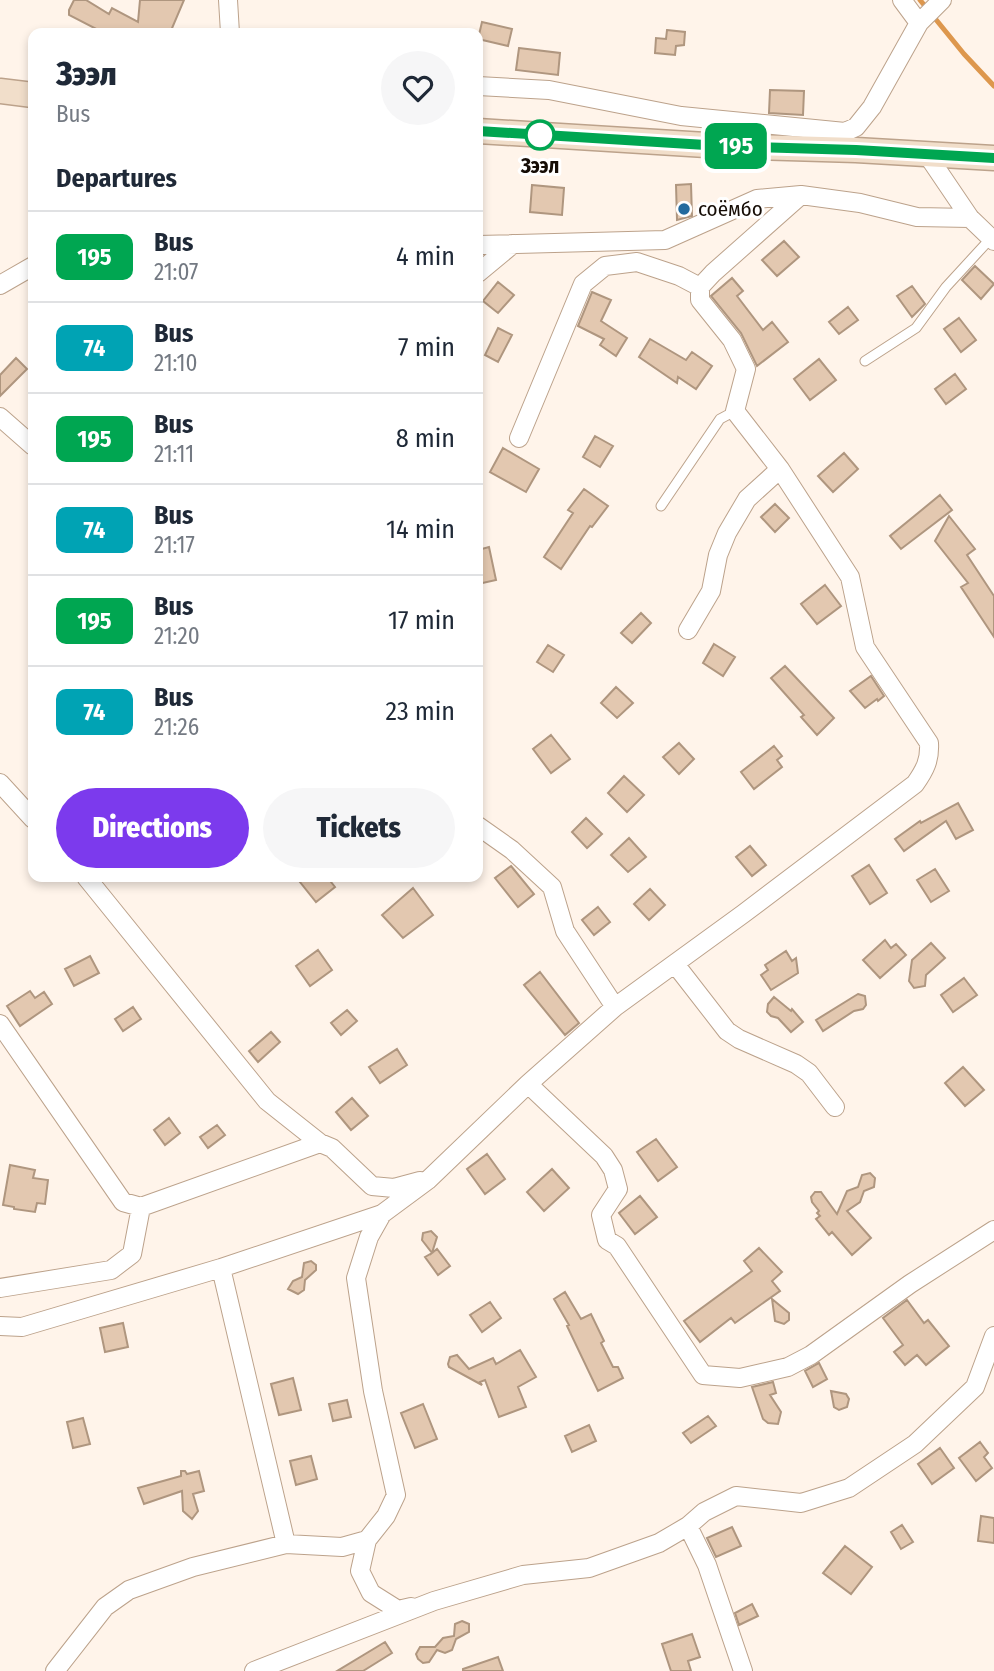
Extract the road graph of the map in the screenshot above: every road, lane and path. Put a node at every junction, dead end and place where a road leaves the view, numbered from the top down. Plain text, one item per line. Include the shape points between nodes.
1 (228, 0) edge
2 (902, 0) edge
3 (942, 0) edge
4 (919, 23) junction
5 (230, 28) edge
6 (483, 86) edge
7 (0, 92) edge
8 (28, 95) edge
9 (483, 131) edge
10 (928, 156) junction
11 (994, 158) edge
12 (801, 195) junction
13 (970, 218) junction
14 (993, 239) edge
15 (483, 244) edge
16 (513, 244) junction
17 (483, 268) edge
18 (28, 269) edge
19 (0, 285) edge
20 (700, 287) junction
21 (865, 361) dead end
22 (735, 411) junction
23 (0, 416) edge
24 (519, 438) dead end
25 (28, 441) edge
26 (780, 469) junction
27 (661, 506) dead end
28 (688, 630) dead end
29 (0, 783) edge
30 (28, 814) edge
31 (483, 830) edge
32 (90, 882) edge
33 (675, 964) junction
34 (615, 1007) junction
35 (0, 1024) edge
36 (528, 1084) junction
37 (835, 1107) dead end
38 (320, 1143) junction
39 (428, 1180) junction
40 (141, 1207) junction
41 (382, 1214) junction
42 (993, 1230) edge
43 (221, 1268) junction
44 (0, 1288) edge
45 (0, 1326) edge
46 (994, 1336) edge
47 (688, 1526) junction
48 (367, 1540) junction
49 (286, 1544) junction
50 (434, 1601) junction
51 (55, 1671) edge
52 (254, 1671) edge
53 (743, 1671) edge

1 - 5 street
2 - 4 street
3 - 4 street
4 - 6 street via 872,107 856,127 845,132 681,117 548,89
7 - 8 main road
9 - 10 main road
10 - 11 main road
10 - 13 street
12 - 13 street via 917,217
12 - 16 street via 757,199 665,240
12 - 20 street
13 - 14 street
14 - 21 lane via 946,287 916,328
15 - 16 street
16 - 17 street
18 - 19 street
20 - 22 street via 700,300 732,340 746,369
20 - 24 street via 637,262 605,265 583,284
22 - 26 street
22 - 27 lane via 720,419
23 - 25 street
26 - 28 street via 747,499 727,533 711,591
26 - 33 street via 850,577 865,647 929,743 930,756 915,784
29 - 30 street
31 - 34 street via 552,887 565,931
32 - 38 street via 267,1101
33 - 34 street
33 - 37 street via 727,1031 809,1073
34 - 36 street
35 - 40 street via 123,1202
36 - 39 street
36 - 42 street via 604,1156 618,1189 601,1215 607,1240 617,1246 704,1375 740,1378 788,1367 811,1356
38 - 39 street via 332,1148 372,1185 394,1188
38 - 40 street
39 - 41 street
40 - 44 street via 132,1254 111,1270
41 - 43 street
41 - 48 street via 356,1278 373,1391 396,1495
43 - 45 street via 22,1326
43 - 49 street
46 - 47 street via 975,1387 915,1444 849,1488 801,1503 736,1496
47 - 50 street via 659,1543 589,1568 523,1575
47 - 53 street
48 - 49 street via 342,1547
48 - 50 street via 360,1571 371,1593 398,1610
49 - 51 street via 193,1567 129,1590 105,1607
50 - 52 street

